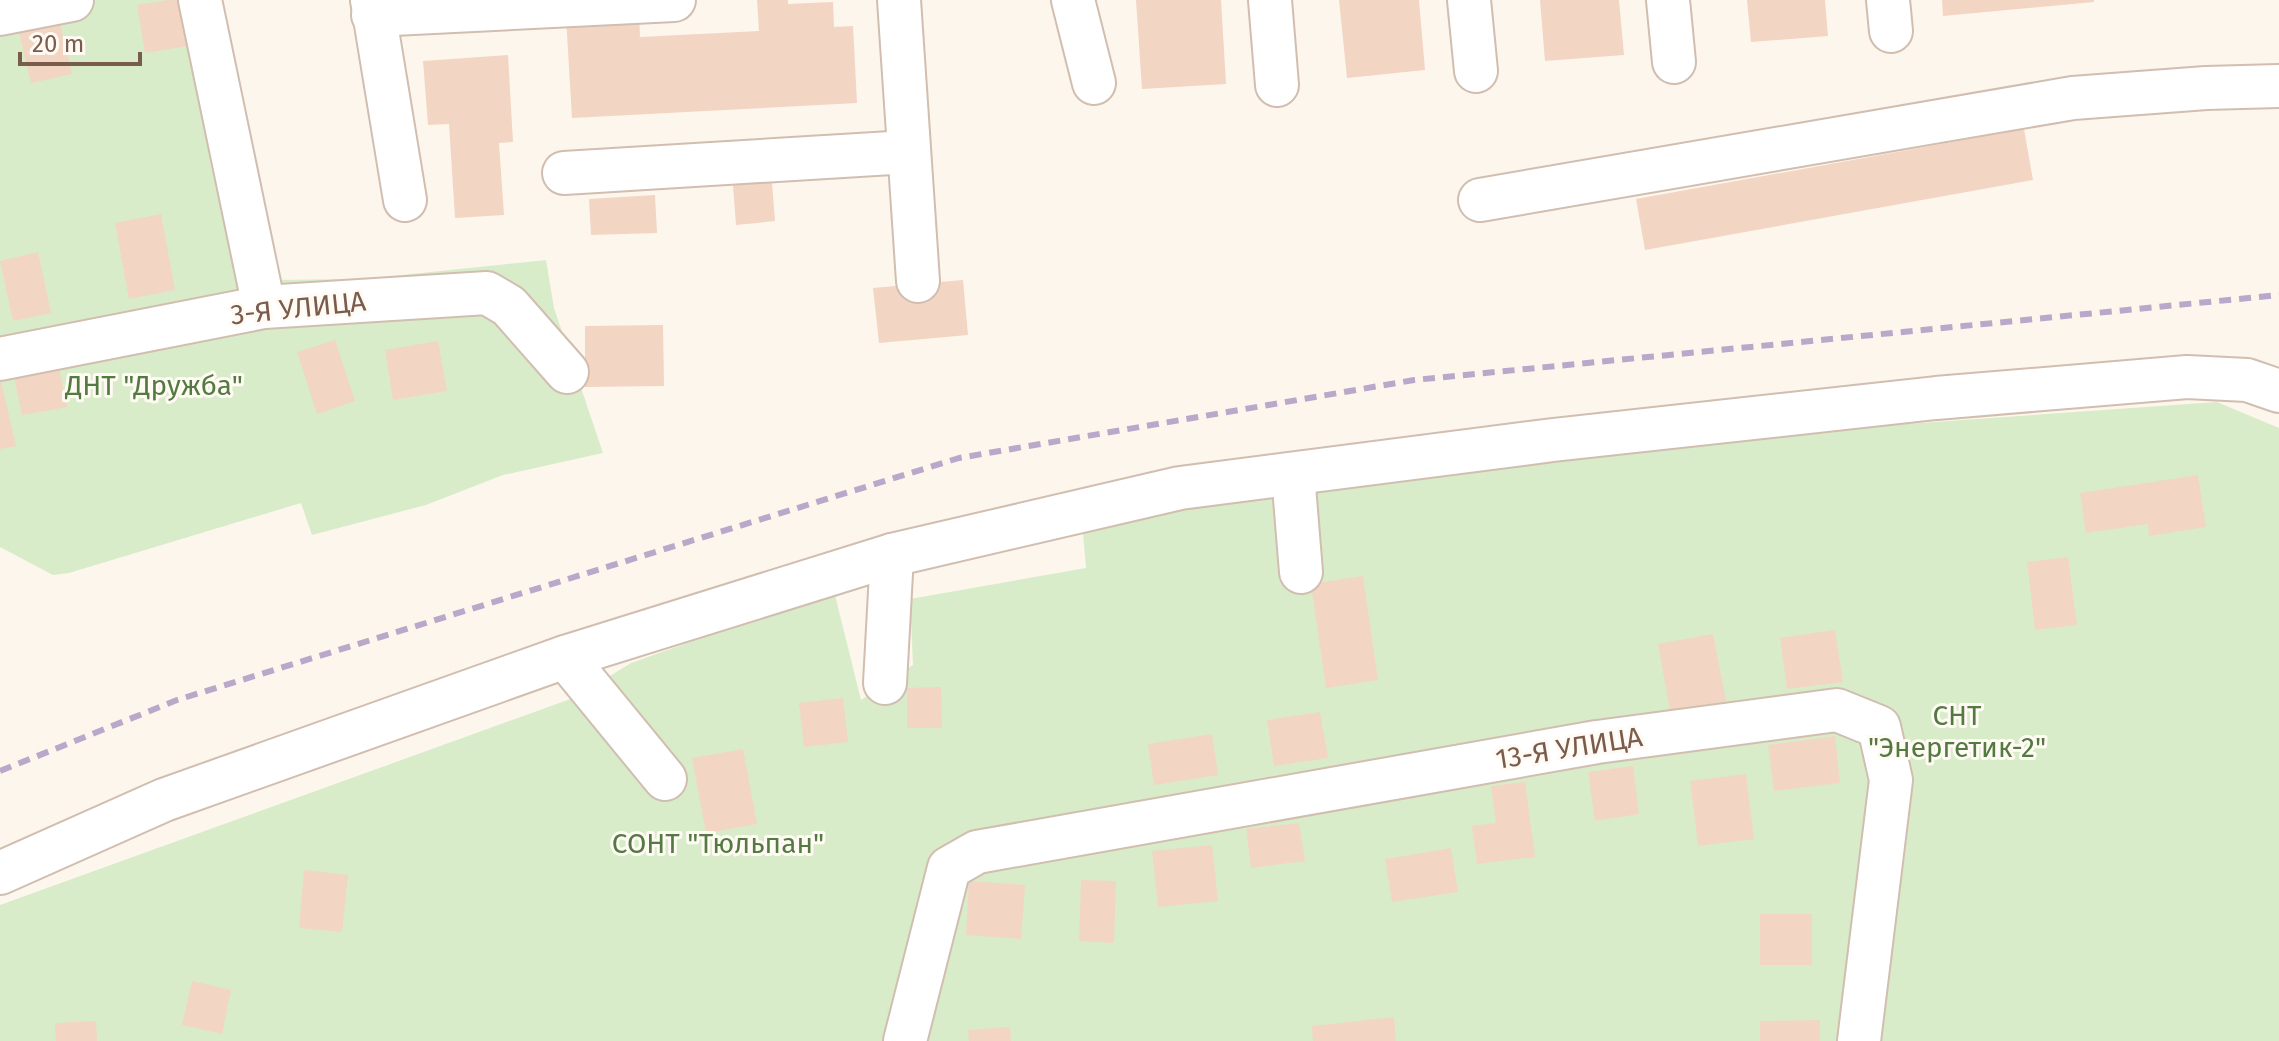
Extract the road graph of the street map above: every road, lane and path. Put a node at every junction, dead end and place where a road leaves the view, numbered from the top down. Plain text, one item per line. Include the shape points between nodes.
1 (72, 0) edge
2 (200, 0) edge
3 (674, 0) edge
4 (899, 0) edge
5 (1073, 0) edge
6 (1270, 0) edge
7 (1469, 0) edge
8 (1668, 0) edge
9 (373, 7) edge
10 (0, 14) edge
11 (1674, 62) dead end
12 (1476, 71) dead end
13 (1094, 83) dead end
14 (1277, 85) dead end
15 (2279, 86) edge
16 (908, 152) junction
17 (564, 173) dead end
18 (405, 200) dead end
19 (1480, 200) dead end
20 (918, 281) dead end
21 (264, 307) junction
22 (0, 359) edge
23 (567, 372) dead end
24 (2279, 391) edge
25 (1293, 474) junction
26 (892, 555) junction
27 (1301, 572) dead end
28 (565, 657) junction
29 (885, 683) dead end
30 (665, 779) dead end
31 (0, 873) edge
32 (905, 1041) edge
33 (1859, 1041) edge

1 - 10 street
2 - 21 street
3 - 9 street
4 - 16 street
5 - 13 street
6 - 14 street
7 - 12 street
8 - 11 street
9 - 18 street
15 - 19 street via 2073,98
16 - 17 street
16 - 20 street
21 - 22 street, 3-Я УЛИЦА
21 - 23 street, 3-Я УЛИЦА via 487,293 509,306
24 - 25 street via 2247,380 2140,380 1553,440
25 - 26 street via 1180,488
25 - 27 street
26 - 28 street
26 - 29 street
28 - 30 street
28 - 31 street via 164,800
32 - 33 street, 13-Я УЛИЦА via 949,868 977,852 1597,742 1837,710 1879,727 1891,780

